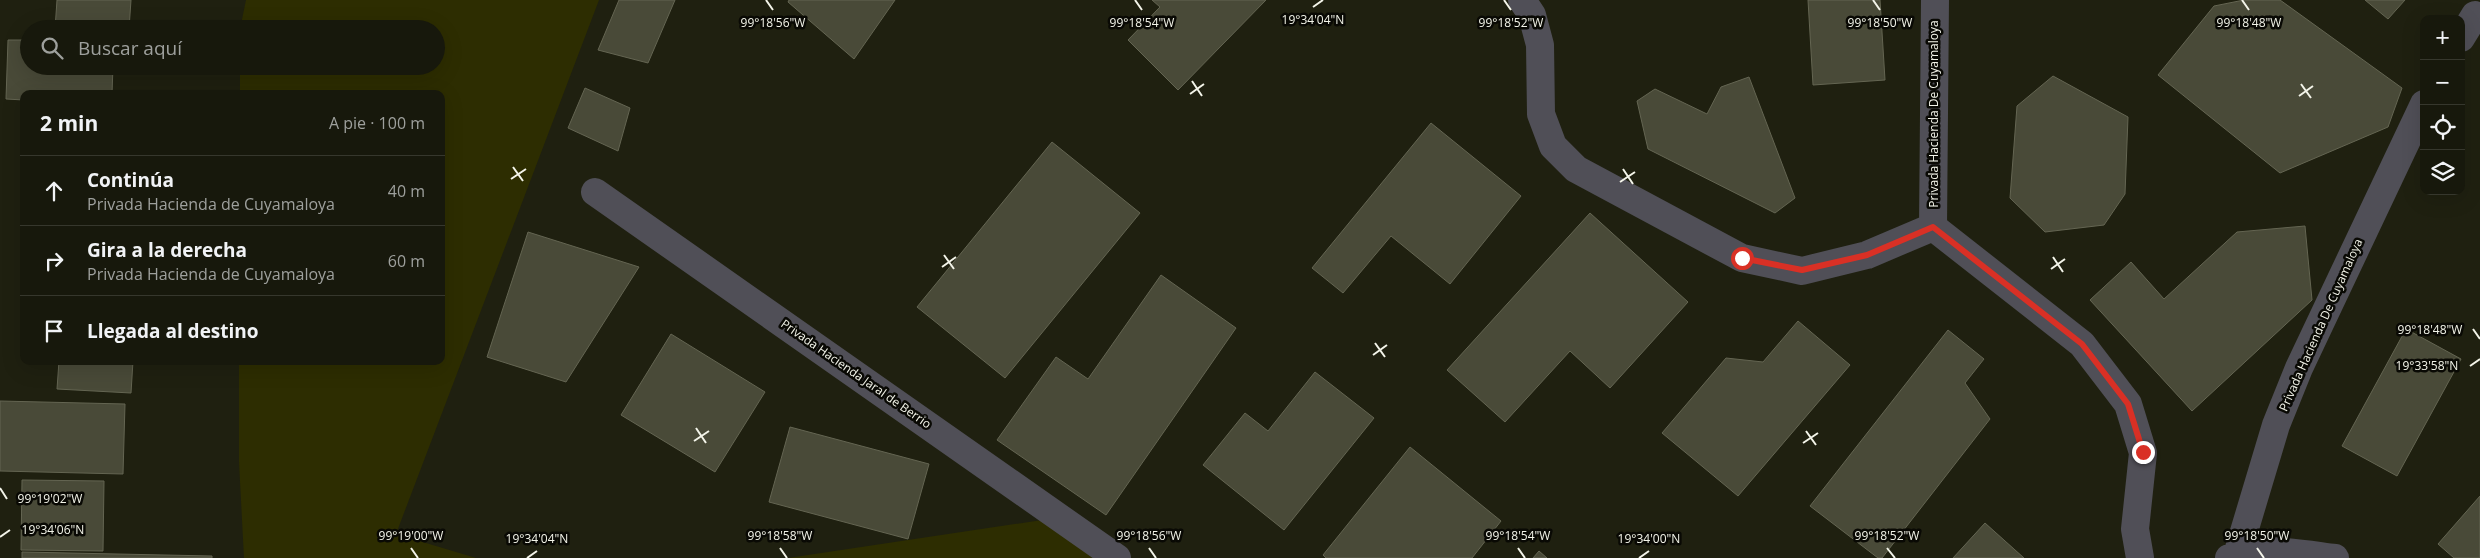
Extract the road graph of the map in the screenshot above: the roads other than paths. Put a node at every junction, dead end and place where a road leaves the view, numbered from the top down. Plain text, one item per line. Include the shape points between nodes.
1 (1522, 0) edge
2 (1935, 0) edge
3 (2475, 15) dead end
4 (2465, 31) edge
5 (2424, 105) edge
6 (595, 192) dead end
7 (1933, 227) junction
8 (2233, 556) edge
9 (1117, 558) edge
10 (2140, 558) edge
11 (2335, 558) edge

1 - 7 street via 1532,15 1540,45 1541,114 1552,146 1576,169 1742,258 1802,270 1867,255
2 - 7 street, Privada Hacienda De Cuyamaloya
3 - 4 street
5 - 8 street, Privada Hacienda De Cuyamaloya via 2299,368 2276,425
6 - 9 street, Privada Hacienda Jaral de Berrio
7 - 10 street via 2082,344 2128,404 2143,452 2134,529
8 - 11 street via 2284,552

